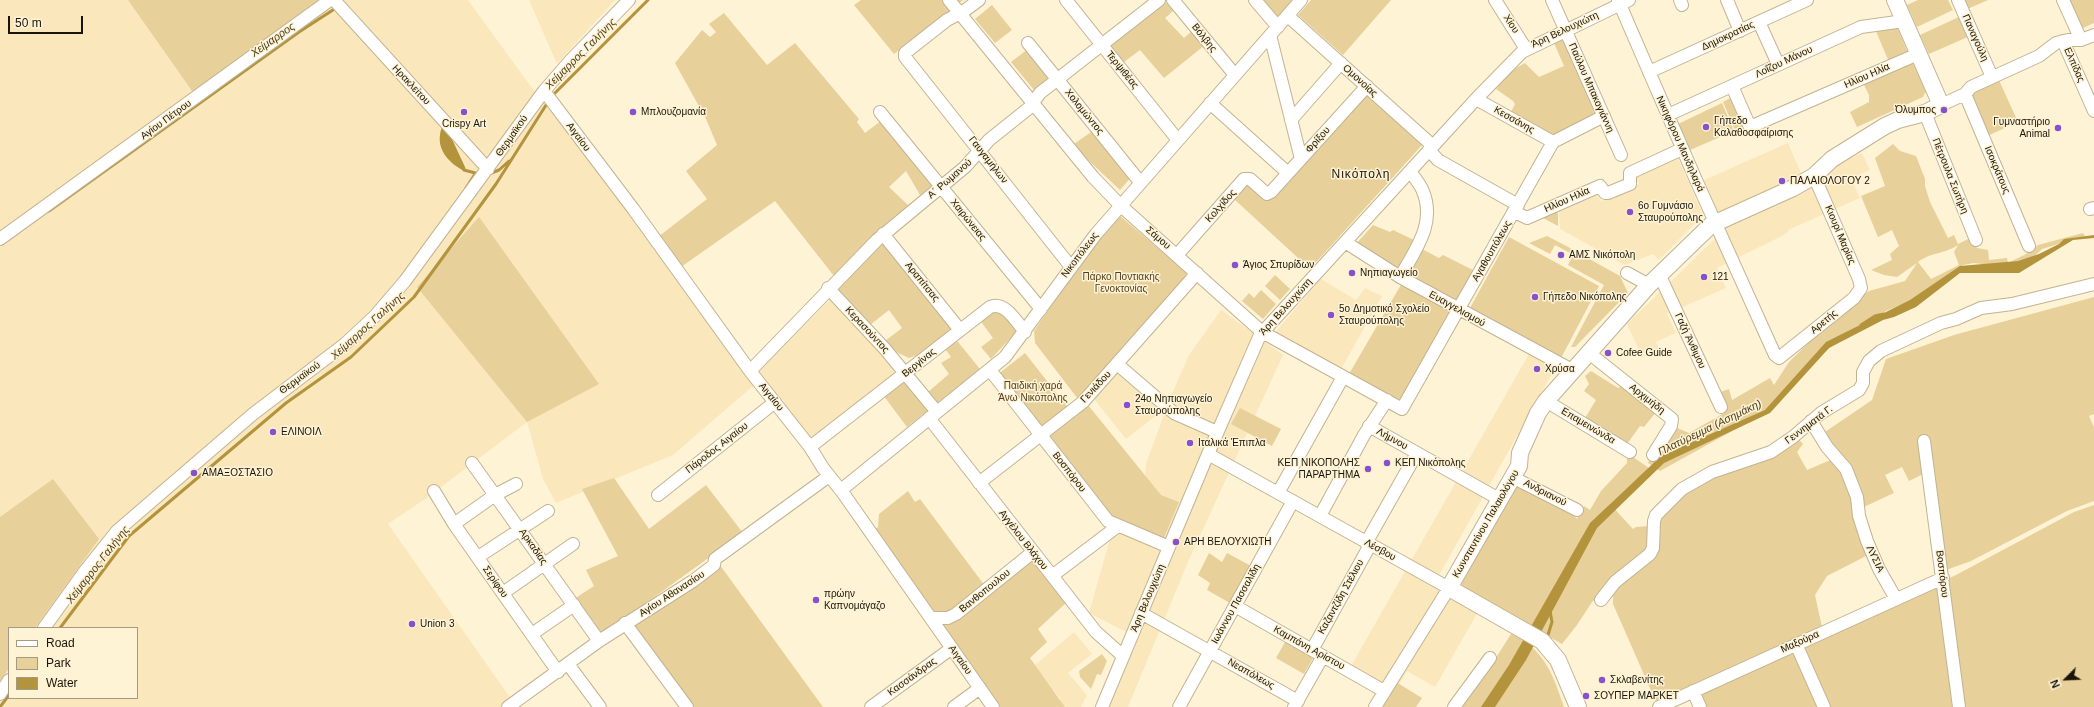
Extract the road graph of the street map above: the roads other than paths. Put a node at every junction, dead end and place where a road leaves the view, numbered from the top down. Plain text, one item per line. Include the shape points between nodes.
1 (330, 0) edge
2 (334, 0) edge
3 (629, 0) edge
4 (949, 0) edge
5 (979, 0) edge
6 (1066, 0) edge
7 (1159, 0) edge
8 (1173, 0) edge
9 (1255, 0) edge
10 (1301, 0) edge
11 (1495, 0) edge
12 (1552, 0) edge
13 (1727, 0) edge
14 (1807, 0) edge
15 (1958, 0) edge
16 (2063, 0) edge
17 (1622, 1) edge
18 (1898, 1) edge
19 (960, 13) junction
20 (1288, 16) junction
21 (1904, 21) junction
22 (1758, 22) junction
23 (1565, 30) junction
24 (1274, 31) junction
25 (1740, 31) junction
26 (2094, 35) edge
27 (2081, 40) junction
28 (2064, 41) junction
29 (1028, 43) dead end
30 (1101, 44) junction
31 (1526, 49) junction
32 (1918, 54) junction
33 (1341, 63) junction
34 (1778, 64) junction
35 (1649, 72) junction
36 (1235, 75) junction
37 (1992, 77) junction
38 (1057, 78) junction
39 (1367, 86) junction
40 (1732, 86) junction
41 (544, 91) junction
42 (1965, 94) junction
43 (1476, 99) junction
44 (1032, 103) junction
45 (1210, 103) junction
46 (1941, 105) junction
47 (2094, 111) edge
48 (880, 112) dead end
49 (1925, 113) junction
50 (1668, 115) junction
51 (1604, 116) junction
52 (1291, 120) junction
53 (1177, 139) junction
54 (1553, 142) junction
55 (1431, 148) junction
56 (1682, 149) junction
57 (981, 151) junction
58 (1621, 155) dead end
59 (1301, 159) junction
60 (488, 168) junction
61 (1410, 171) junction
62 (1288, 173) junction
63 (1814, 176) junction
64 (1140, 182) junction
65 (942, 187) junction
66 (1269, 194) joint
67 (1120, 205) junction
68 (1516, 208) junction
69 (1527, 218) joint
70 (1716, 222) junction
71 (883, 234) junction
72 (0, 239) edge
73 (1976, 240) dead end
74 (1345, 242) junction
75 (2029, 246) dead end
76 (1177, 255) junction
77 (1071, 267) junction
78 (1197, 273) junction
79 (1627, 273) dead end
80 (1400, 277) junction
81 (1654, 280) junction
82 (2094, 284) edge
83 (828, 288) junction
84 (1857, 294) joint
85 (1041, 309) junction
86 (1458, 310) junction
87 (960, 330) junction
88 (1024, 332) junction
89 (1262, 332) junction
90 (1792, 349) joint
91 (1589, 353) junction
92 (1117, 364) junction
93 (990, 370) junction
94 (1572, 370) junction
95 (750, 371) junction
96 (906, 373) junction
97 (1343, 377) junction
98 (1387, 400) junction
99 (1546, 401) junction
100 (775, 402) junction
101 (1721, 407) dead end
102 (1402, 408) joint
103 (933, 415) junction
104 (1810, 421) junction
105 (1370, 426) junction
106 (1217, 432) junction
107 (1040, 436) junction
108 (1924, 441) dead end
109 (810, 447) junction
110 (1630, 452) dead end
111 (1417, 453) junction
112 (1208, 454) junction
113 (1653, 455) dead end
114 (472, 463) dead end
115 (829, 476) junction
116 (1512, 477) junction
117 (979, 483) junction
118 (516, 484) dead end
119 (841, 490) junction
120 (434, 491) dead end
121 (1278, 492) junction
122 (658, 494) dead end
123 (495, 495) junction
124 (1499, 499) junction
125 (1293, 501) junction
126 (1577, 510) dead end
127 (548, 511) dead end
128 (1320, 516) junction
129 (454, 524) junction
130 (1118, 526) junction
131 (520, 529) junction
132 (573, 544) dead end
133 (1368, 544) junction
134 (1169, 547) junction
135 (1033, 552) junction
136 (478, 557) junction
137 (545, 564) junction
138 (1052, 576) junction
139 (1943, 578) junction
140 (1449, 588) junction
141 (503, 593) junction
142 (1896, 598) junction
143 (1601, 600) dead end
144 (574, 605) junction
145 (1235, 606) junction
146 (1141, 613) junction
147 (931, 618) junction
148 (625, 623) junction
149 (45, 627) edge
150 (532, 634) junction
151 (599, 641) junction
152 (1796, 644) junction
153 (952, 648) junction
154 (1312, 650) junction
155 (1210, 651) junction
156 (1123, 656) junction
157 (1323, 656) junction
158 (1490, 658) dead end
159 (568, 664) junction
160 (558, 672) junction
161 (8, 682) edge
162 (980, 688) junction
163 (1384, 691) junction
164 (1693, 691) junction
165 (0, 694) edge
166 (1296, 704) edge
167 (871, 706) edge
168 (508, 707) edge
169 (600, 707) edge
170 (687, 707) edge
171 (954, 707) edge
172 (993, 707) edge
173 (1102, 707) edge
174 (1179, 707) edge
175 (1375, 707) edge
176 (1454, 707) edge
177 (1578, 707) edge
178 (1659, 707) edge
179 (1700, 707) edge
180 (1824, 707) edge
181 (1959, 707) edge

1 - 72 street, Αγίου Πέτρου
2 - 60 street, Ηρακλείτου
3 - 41 street, Θερμαϊκού
4 - 19 street, Σάμου
5 - 19 street
6 - 30 street, Τερψιθέας
7 - 30 street, Α΄ Ρωμανού
8 - 36 street, Βόλβης
9 - 24 street
10 - 20 street, Νικοπόλεως
11 - 31 street, Χίου
12 - 23 street, Παύλου Μπακογιάννη
13 - 25 street
14 - 22 street, Δημοκρατίας
15 - 37 street, Παναγούλη
16 - 27 street
17 - 23 street, Άρη Βελουχιώτη
17 - 35 street, Νικηφόρου Μανδηλαρά
18 - 21 main road
19 - 44 street, Σάμου
19 - 57 street, Γαυγαμήλων via 905,53 906,58
20 - 24 street, Νικοπόλεως
20 - 33 street, Ομονοίας
21 - 32 main road
21 - 34 street, Λοΐζου Μάνου via 1860,27
22 - 25 street, Δημοκρατίας
22 - 34 street
23 - 31 street, Άρη Βελουχιώτη
23 - 51 street, Παύλου Μπακογιάννη
24 - 36 street, Νικοπόλεως
24 - 52 street
25 - 35 street, Δημοκρατίας
26 - 27 street, Κωνσταντίνου Παλαιολόγου
27 - 28 street, Κωνσταντίνου Παλαιολόγου
28 - 37 street, Κωνσταντίνου Παλαιολόγου via 2056,43 2039,56
28 - 47 street, Ελπίδας
29 - 38 street, Χολομώντος
30 - 38 street, Α΄ Ρωμανού
30 - 53 street, Τερψιθέας
31 - 43 street, Άρη Βελουχιώτη
32 - 40 street, Ηλίου Ηλία via 1750,128
32 - 46 main road
33 - 39 street, Ομονοίας
33 - 52 street
34 - 40 street, Λοΐζου Μάνου
35 - 50 street, Νικηφόρου Μανδηλαρά
36 - 45 street, Νικοπόλεως
37 - 42 street, Κωνσταντίνου Παλαιολόγου via 1971,87
38 - 44 street, Α΄ Ρωμανού via 1037,95
38 - 64 street, Χολομώντος
39 - 55 street, Ομονοίας
39 - 59 street, Φρίξου
40 - 50 street, Λοΐζου Μάνου
41 - 60 street, Θερμαϊκού
41 - 95 street, Αιγαίου
42 - 46 street, Κωνσταντίνου Παλαιολόγου
42 - 75 street, Ισοκράτους
43 - 54 street, Κεσσάνης
43 - 55 street, Άρη Βελουχιώτη
44 - 57 street, Α΄ Ρωμανού via 989,140
44 - 67 street, Σάμου via 1093,177
45 - 53 street, Νικοπόλεως
45 - 62 street
46 - 49 main road, Κωνσταντίνου Παλαιολόγου
48 - 65 street, Χαιρώνειας
49 - 63 main road, Κωνσταντίνου Παλαιολόγου via 1898,120 1881,128 1832,159
49 - 73 street, Πέτρουλα Σωτήρη
50 - 56 street, Νικηφόρου Μανδηλαρά
51 - 54 street
51 - 58 street, Παύλου Μπακογιάννη
52 - 59 street
53 - 64 street, Νικοπόλεως
54 - 68 street, Αγαθουπόλεως
55 - 61 street, Άρη Βελουχιώτη
55 - 68 street, Ομονοίας via 1438,160
56 - 69 street, Ηλίου Ηλία via 1630,173 1630,184 1607,193 1600,186
56 - 70 street, Νικηφόρου Μανδηλαρά
57 - 65 street, Α΄ Ρωμανού
57 - 77 street, Γαυγαμήλων
59 - 62 street, Φρίξου
60 - 149 street, Θερμαϊκού via 405,281 375,316 345,344 235,429 117,531
61 - 74 street, Άρη Βελουχιώτη
61 - 80 street via 1422,189 1428,223
62 - 66 street, Φρίξου
63 - 70 main road, Κωνσταντίνου Παλαιολόγου via 1770,199
63 - 84 street, Κιουρί Μαρίας via 1860,284
64 - 67 street, Νικοπόλεως
65 - 71 street, Α΄ Ρωμανού
65 - 85 street, Χαιρώνειας
66 - 76 street, Κολχίδος via 1250,178 1244,179
67 - 76 street, Σάμου
67 - 77 street, Νικοπόλεως
68 - 69 street, Ομονοίας
68 - 86 street, Αγαθουπόλεως
70 - 81 main road, Κωνσταντίνου Παλαιολόγου via 1698,235
70 - 90 street, Νικηφόρου Μανδηλαρά via 1776,356 1782,358
71 - 83 street, Α΄ Ρωμανού
71 - 87 street, Αραπίτσας
74 - 80 street, Ευαγγελισμού
74 - 89 street, Άρη Βελουχιώτη
76 - 78 street, Σάμου
77 - 85 street, Νικοπόλεως
78 - 89 street, Σάμου
78 - 92 street, Γενιάδου
79 - 81 street
80 - 86 street, Ευαγγελισμού
81 - 91 main road, Κωνσταντίνου Παλαιολόγου
81 - 101 street, Γαζή Άνθιμου
82 - 104 street, Γεννηματά Γ. via 2012,304 1981,308 1890,347 1870,360 1863,372 1863,382 1859,390
83 - 95 street, Α΄ Ρωμανού
83 - 96 street, Κερασούντος
84 - 90 street, Αρετής
85 - 88 street, Νικοπόλεως
86 - 94 street, Ευαγγελισμού
86 - 102 street, Αγαθουπόλεως
87 - 88 street, Βεργίνας via 990,307 997,305 1005,308
87 - 96 street, Βεργίνας
88 - 93 street, Νικοπόλεως via 1008,353
89 - 97 street, Σάμου
89 - 106 street, Άρη Βελουχιώτη
91 - 94 main road, Κωνσταντίνου Παλαιολόγου
91 - 113 street, Αρχιμήδη via 1672,419 1671,426
92 - 106 street via 1174,413
92 - 107 street, Γενιάδου via 1082,402
93 - 103 street, Νικοπόλεως
93 - 107 street, Βοσπόρου
94 - 99 main road, Κωνσταντίνου Παλαιολόγου
95 - 100 street, Αιγαίου
96 - 103 street, Κερασούντος
96 - 109 street, Βεργίνας
97 - 98 street, Σάμου
97 - 121 street
98 - 102 street, Σάμου
98 - 105 street
99 - 110 street, Επαμεινώνδα
99 - 116 main road, Κωνσταντίνου Παλαιολόγου via 1520,453 1520,466
100 - 109 street, Αιγαίου
100 - 122 street, Πάροδος Αιγαίου
103 - 117 street, Αγγέλου Βλάχου
103 - 119 street, Νικοπόλεως
104 - 142 street, ΛΥΣΙΑ via 1846,469 1857,497 1859,516 1873,555
104 - 143 street, Γεννηματά Γ. via 1771,452 1724,467 1685,487 1656,515 1653,548 1642,561 1615,582
105 - 111 street, Λήμνου
105 - 128 street
106 - 112 street, Άρη Βελουχιώτη
107 - 117 street, Γενιάδου
107 - 130 street, Βοσπόρου via 1104,518
108 - 139 street, Βοσπόρου
109 - 115 street, Αιγαίου
111 - 124 street, Λήμνου
111 - 133 street, Καζαντζίδη Στέλιου
112 - 121 street, Λέσβου
112 - 134 street, Άρη Βελουχιώτη
114 - 123 street, Αρκαδίας
115 - 119 street, Αιγαίου
115 - 148 street, Αγίου Αθανασίου via 714,559 714,565 693,581
116 - 124 main road, Κωνσταντίνου Παλαιολόγου
116 - 126 street, Ανδριανού
117 - 135 street, Αγγέλου Βλάχου
118 - 123 street
119 - 147 street, Αιγαίου
120 - 129 street, Σερίφου
121 - 125 street, Λέσβου
123 - 129 street
123 - 131 street, Αρκαδίας
124 - 140 main road, Κωνσταντίνου Παλαιολόγου
125 - 128 street, Λέσβου
125 - 145 street, Ιωάννου Πασσαλίδη
127 - 131 street
128 - 133 street, Λέσβου
129 - 136 street, Σερίφου
130 - 134 street, Βοσπόρου
130 - 138 street
131 - 136 street
131 - 137 street, Αρκαδίας
132 - 137 street
133 - 140 street, Λέσβου
133 - 154 street, Καζαντζίδη Στέλιου
134 - 146 street, Άρη Βελουχιώτη
135 - 138 street, Αγγέλου Βλάχου
135 - 147 street, Βανθοπουλου via 956,614 948,618
136 - 141 street, Σερίφου
137 - 141 street
137 - 144 street, Αρκαδίας
138 - 156 street, Αγγέλου Βλάχου via 1096,632
139 - 142 street, Μαξούρα
139 - 181 street, Βοσπόρου
140 - 163 street, Κωνσταντίνου Παλαιολόγου
140 - 177 main road, Λέσβου via 1537,638 1560,664
141 - 150 street, Σερίφου
142 - 152 street, Μαξούρα
144 - 150 street
144 - 151 street, Αρκαδίας
145 - 154 street, Καμπάνη Αρίστου
145 - 155 street, Ιωάννου Πασσαλίδη
146 - 155 street, Νεαπόλεως
146 - 156 street, Άρη Βελουχιώτη
147 - 153 street, Αιγαίου
148 - 151 street, Αγίου Αθανασίου
148 - 170 street
150 - 160 street, Σερίφου
151 - 159 street, Αγίου Αθανασίου
152 - 164 street, Μαξούρα
152 - 180 street
153 - 162 street, Αιγαίου
153 - 167 street, Κασσάνδρας
154 - 157 street, Καμπάνη Αρίστου
155 - 166 street, Νεαπόλεως
155 - 174 street, Ιωάννου Πασσαλίδη
156 - 173 street, Άρη Βελουχιώτη
157 - 163 street, Καμπάνη Αρίστου
157 - 166 street
158 - 176 street
159 - 160 street, Αγίου Αθανασίου
159 - 169 street
160 - 168 street, Αγίου Αθανασίου
161 - 165 street
162 - 171 street
162 - 172 street, Αιγαίου
163 - 175 street, Κωνσταντίνου Παλαιολόγου
164 - 178 street, Μαξούρα
164 - 179 street

